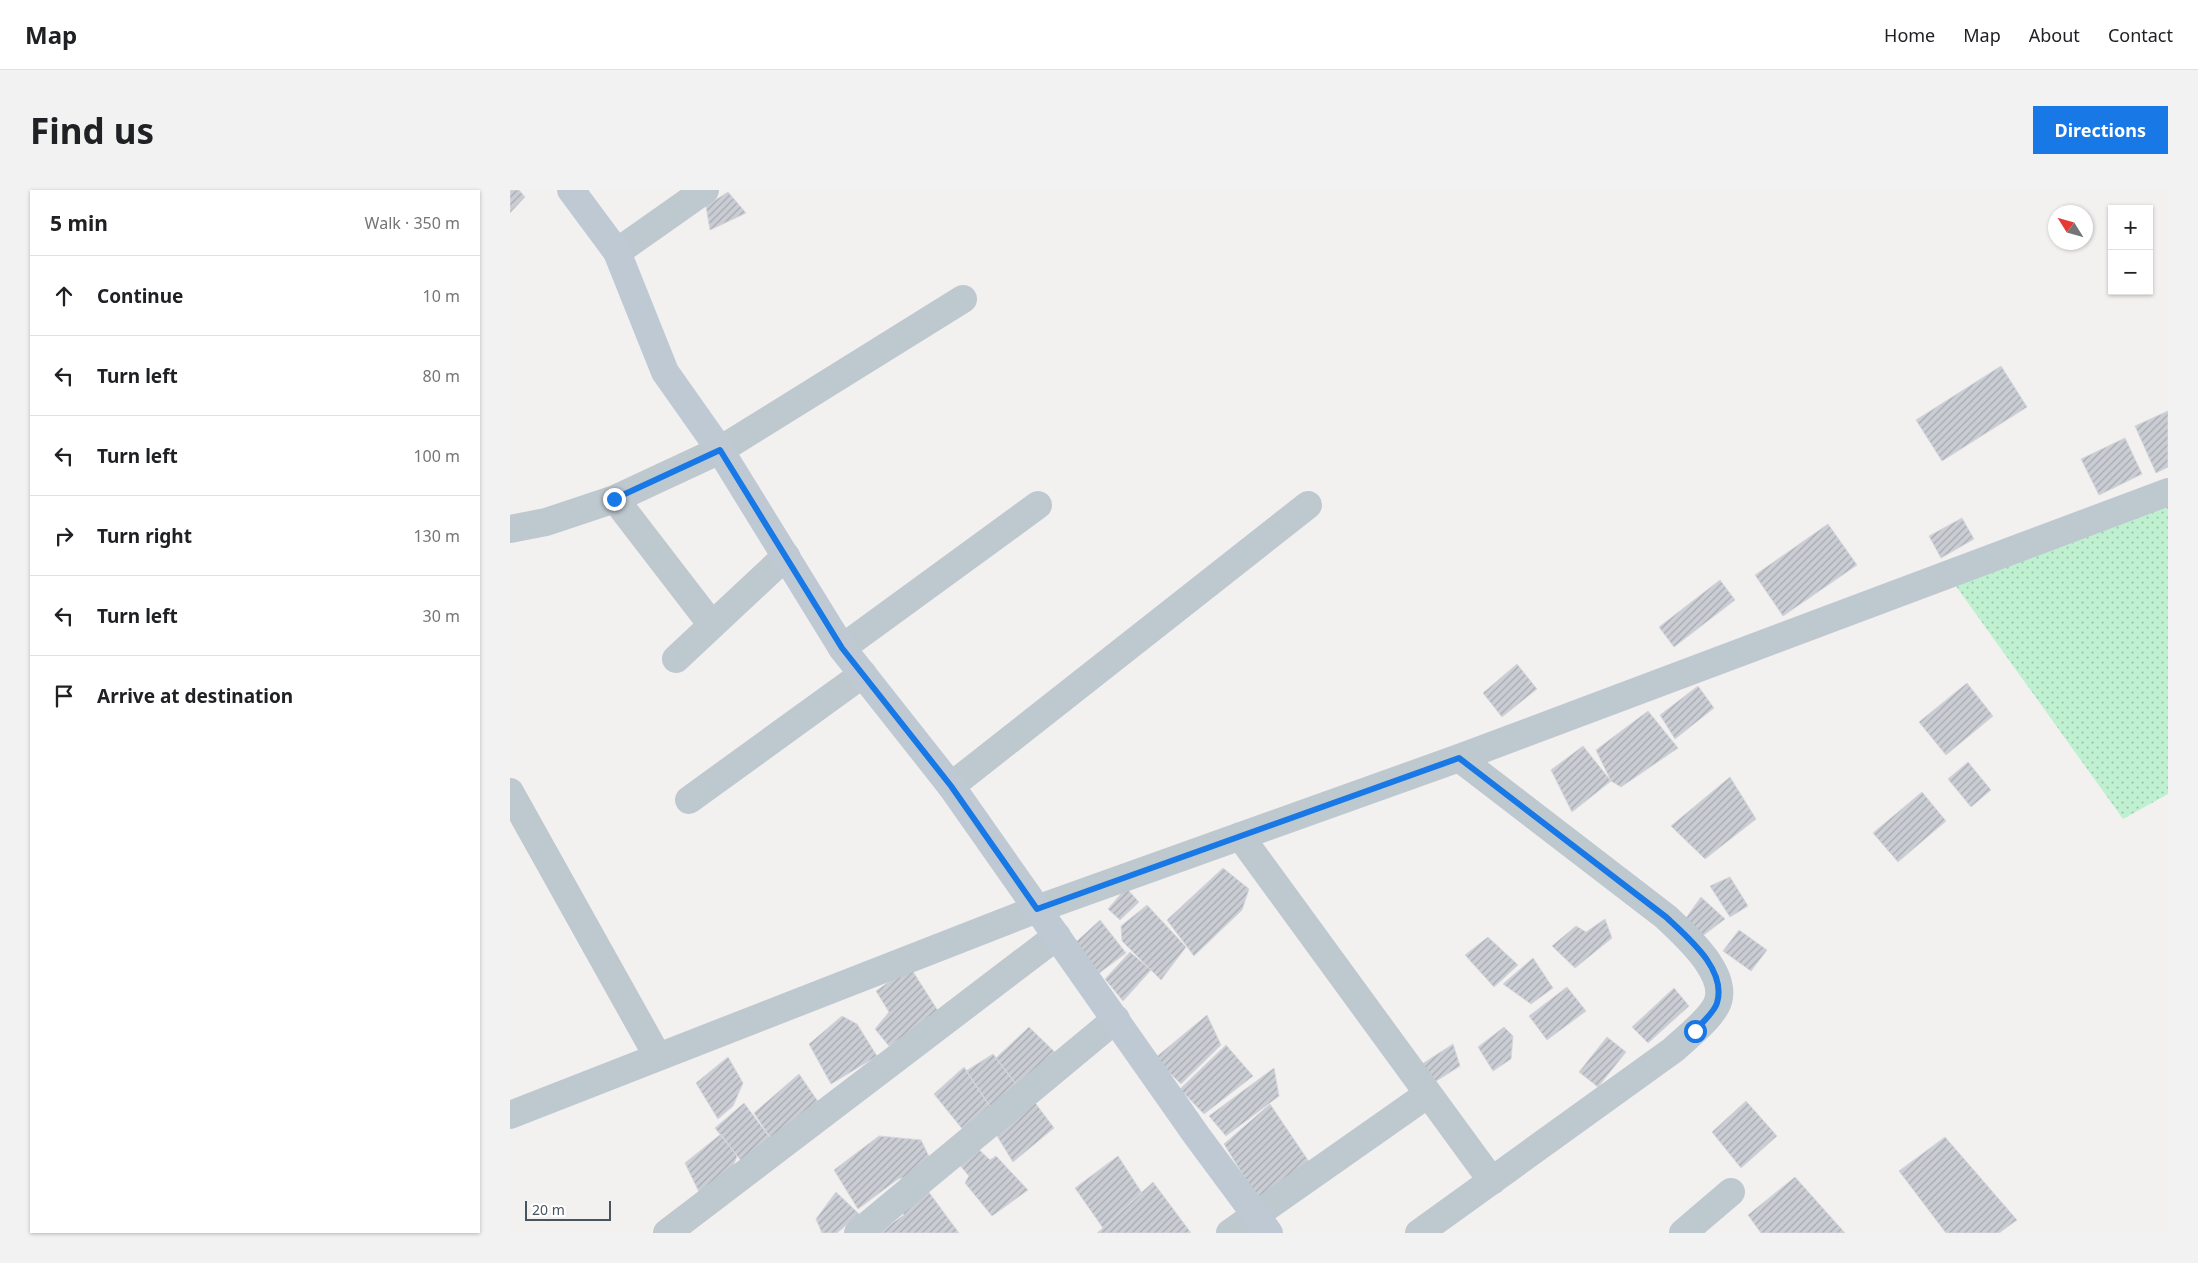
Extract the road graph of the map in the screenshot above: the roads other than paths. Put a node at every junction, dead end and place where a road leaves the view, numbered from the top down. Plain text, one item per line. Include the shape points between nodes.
1 (571, 190) edge
2 (705, 190) edge
3 (617, 252) junction
4 (963, 299) dead end
5 (720, 450) junction
6 (2168, 492) edge
7 (614, 499) junction
8 (1308, 505) dead end
9 (1038, 506) dead end
10 (510, 529) edge
11 (786, 556) junction
12 (712, 625) junction
13 (842, 648) junction
14 (676, 659) dead end
15 (863, 674) junction
16 (1459, 758) junction
17 (951, 786) junction
18 (510, 792) edge
19 (689, 800) dead end
20 (1240, 836) junction
21 (1037, 909) junction
22 (1057, 936) junction
23 (1116, 1019) junction
24 (658, 1057) junction
25 (1428, 1094) junction
26 (510, 1115) edge
27 (1492, 1181) junction
28 (1731, 1192) dead end
29 (1262, 1223) edge
30 (667, 1233) edge
31 (858, 1233) edge
32 (1230, 1233) edge
33 (1419, 1233) edge
34 (1683, 1233) edge

1 - 3 main road
2 - 3 street
3 - 5 main road via 665,372
4 - 5 street
5 - 7 street
5 - 11 main road
6 - 16 street
7 - 10 street via 546,522
7 - 12 street
8 - 17 street
9 - 13 street
11 - 12 street
11 - 13 main road
12 - 14 street
13 - 15 main road
15 - 17 main road
15 - 19 street
16 - 20 street
16 - 27 street via 1666,917 1693,943 1711,967 1719,987 1716,1005 1695,1031 1673,1050
17 - 21 main road
18 - 24 street
20 - 21 street
20 - 25 street
21 - 22 main road
21 - 24 street
22 - 23 main road
22 - 30 street
23 - 29 main road
23 - 31 street
24 - 26 street
25 - 27 street
25 - 29 street
27 - 33 street
28 - 34 street
29 - 32 street

